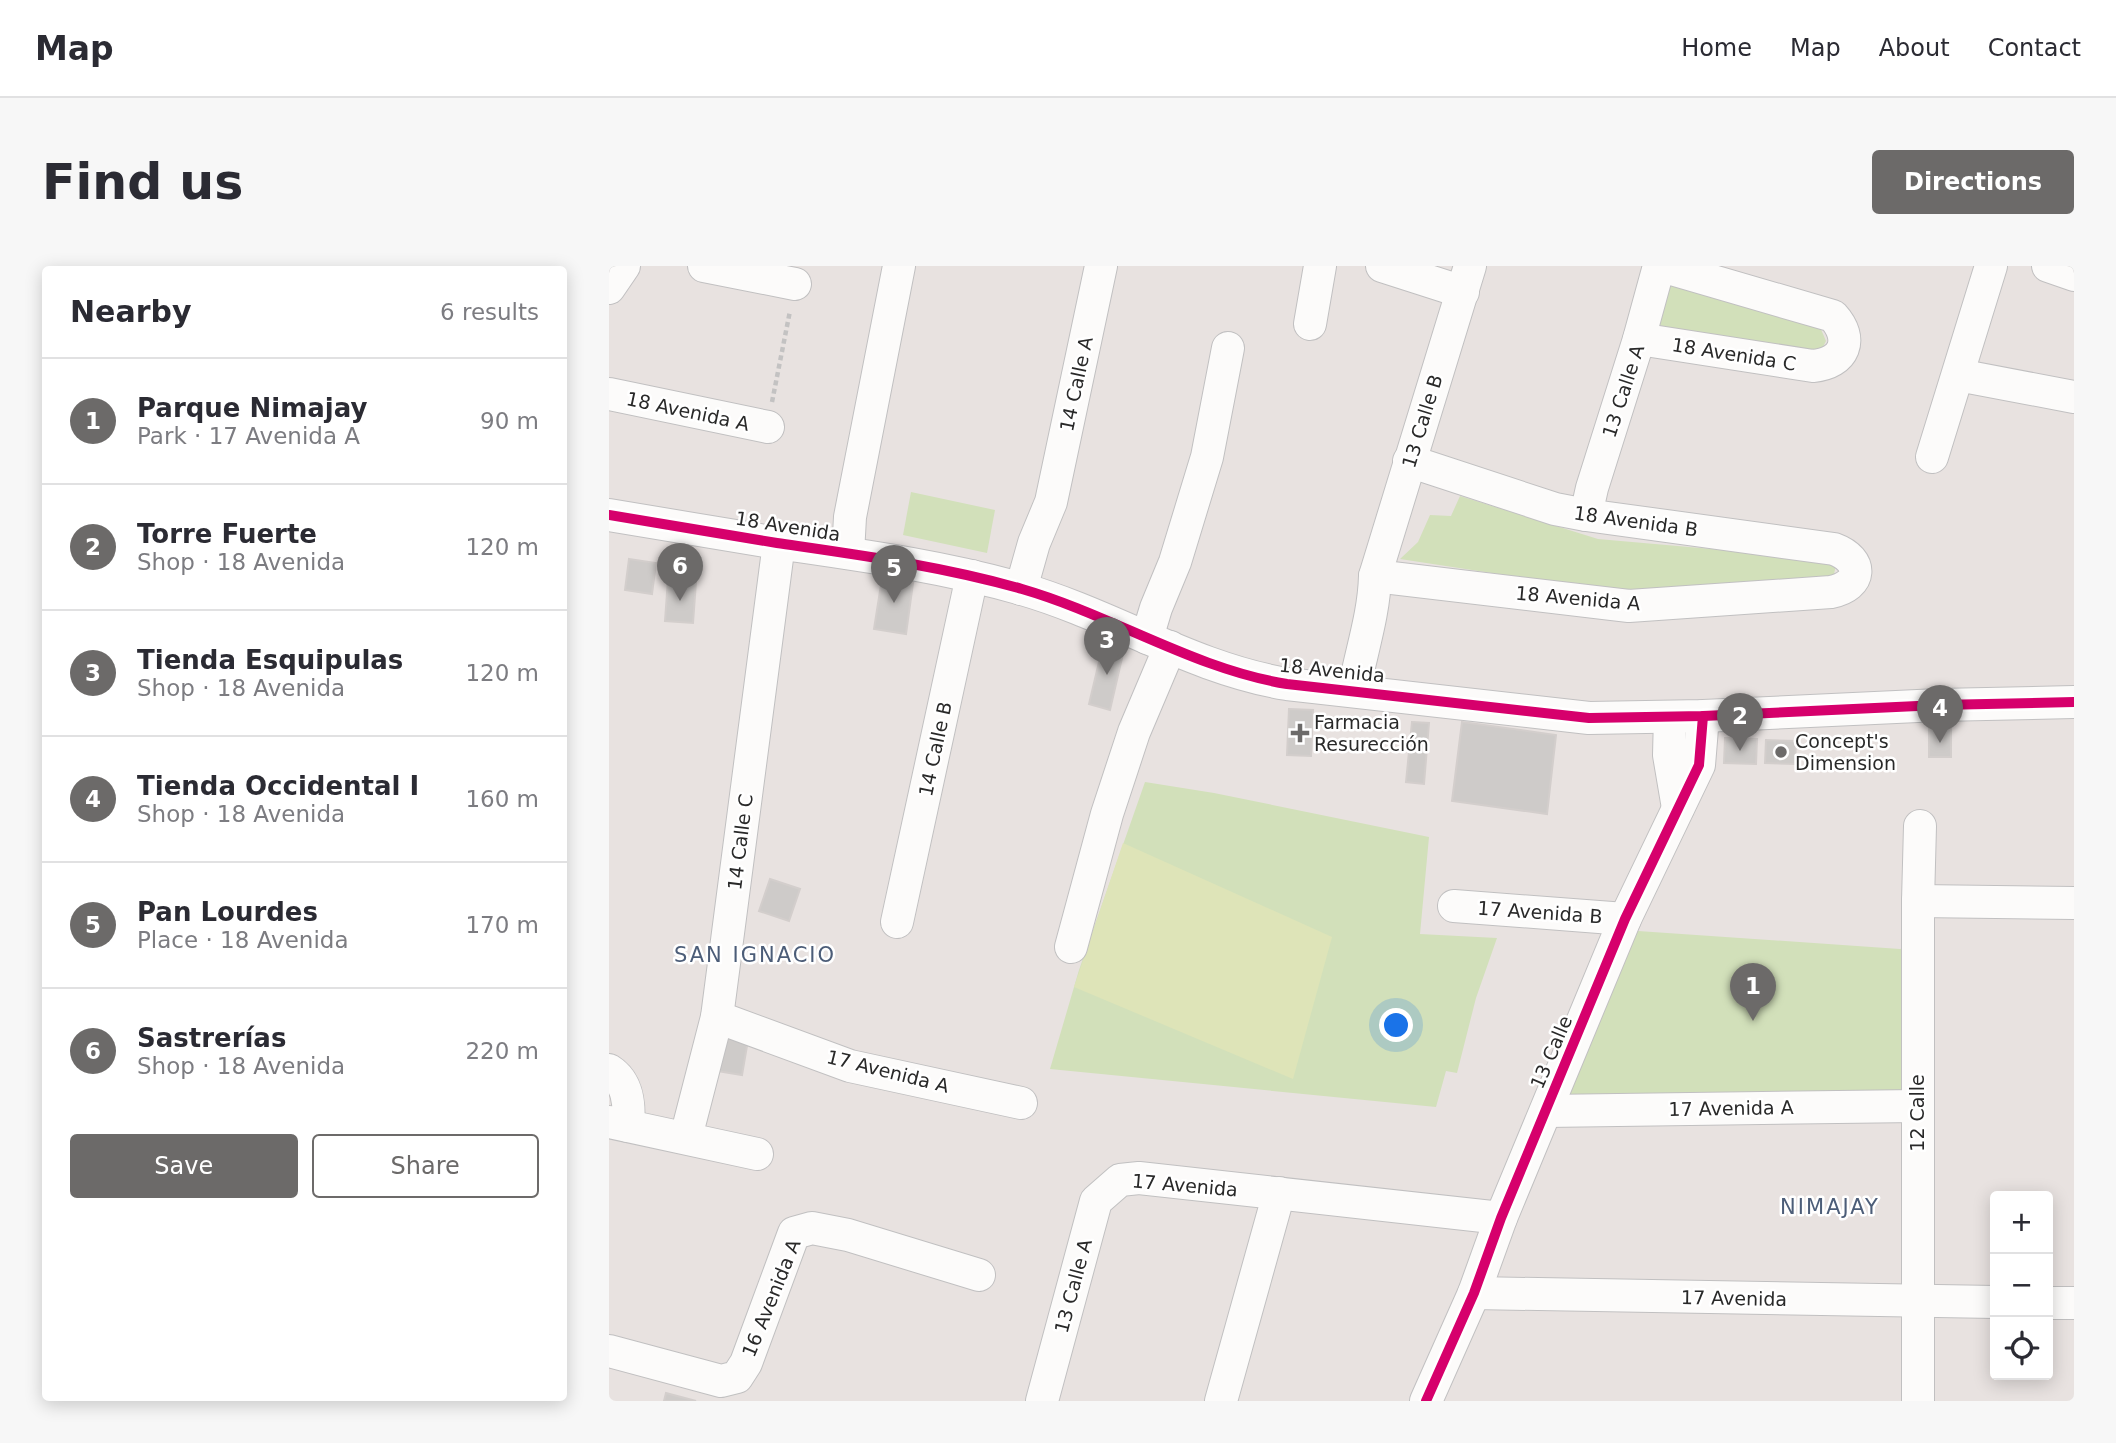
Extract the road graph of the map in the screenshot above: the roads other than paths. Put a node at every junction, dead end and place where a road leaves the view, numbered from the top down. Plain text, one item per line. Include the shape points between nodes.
1 (624, 266) edge
2 (705, 266) edge
3 (899, 266) edge
4 (1101, 266) edge
5 (1320, 266) edge
6 (1382, 266) edge
7 (1660, 266) edge
8 (1991, 266) edge
9 (2048, 266) edge
10 (2074, 275) edge
11 (1467, 279) edge
12 (795, 284) road end
13 (609, 288) edge
14 (1310, 324) dead end
15 (1639, 340) junction
16 (1228, 348) dead end
17 (1958, 375) junction
18 (609, 394) edge
19 (2074, 397) edge
20 (768, 427) road end
21 (1933, 457) dead end
22 (1409, 461) junction
23 (609, 515) edge
24 (1586, 515) junction
25 (779, 543) junction
26 (848, 553) junction
27 (1856, 573) joint
28 (972, 576) junction
29 (1375, 576) junction
30 (1030, 591) junction
31 (1158, 643) junction
32 (1344, 690) junction
33 (2074, 702) edge
34 (1703, 716) junction
35 (1670, 717) junction
36 (1678, 808) junction
37 (1920, 826) dead end
38 (1918, 901) junction
39 (2074, 903) edge
40 (1454, 906) dead end
41 (1625, 919) junction
42 (897, 922) dead end
43 (1071, 947) dead end
44 (717, 1017) junction
45 (609, 1070) edge
46 (1021, 1103) dead end
47 (1917, 1106) junction
48 (1546, 1111) junction
49 (619, 1124) edge
50 (686, 1137) junction
51 (757, 1154) dead end
52 (1120, 1180) joint
53 (1279, 1194) junction
54 (1501, 1218) junction
55 (979, 1275) dead end
56 (1473, 1293) junction
57 (1918, 1301) junction
58 (1990, 1302) edge
59 (2053, 1303) edge
60 (2074, 1303) edge
61 (609, 1351) edge
62 (1042, 1401) edge
63 (1221, 1401) edge
64 (1426, 1401) edge
65 (1917, 1401) edge

1 - 13 street
2 - 12 street
3 - 26 street via 850,517
4 - 30 street, 14 Calle A via 1051,502 1052,545
5 - 14 street
6 - 11 street
7 - 15 street, 13 Calle A
7 - 15 street, 18 Avenida C via 1833,316 1845,338 1839,357 1828,365 1813,366
8 - 17 street
9 - 10 street
11 - 22 street, 13 Calle B
15 - 24 street, 13 Calle A
16 - 31 street via 1207,457 1156,608
17 - 19 street
17 - 21 street
18 - 20 street, 18 Avenida A
22 - 24 street, 18 Avenida B
22 - 29 street, 13 Calle B
23 - 25 street, 18 Avenida
24 - 27 street, 18 Avenida B via 1834,549 1854,561
25 - 26 street, 18 Avenida
25 - 44 street, 14 Calle C
26 - 28 street, 18 Avenida
27 - 29 street, 18 Avenida A via 1851,584 1831,592 1629,606
28 - 30 street, 18 Avenida
28 - 42 street, 14 Calle B
29 - 32 street, 13 Calle B via 1359,598 1344,644
30 - 31 street, 18 Avenida
31 - 32 street, 18 Avenida via 1256,679
31 - 43 street
32 - 35 street, 18 Avenida via 1589,719
33 - 34 street, 18 Avenida
34 - 35 street, 18 Avenida
34 - 36 street, 13 Calle via 1699,765
35 - 36 street via 1669,755
36 - 41 street, 13 Calle
37 - 38 street, 12 Calle
38 - 39 street
38 - 47 street, 12 Calle
40 - 41 street, 17 Avenida B
41 - 48 street, 13 Calle
44 - 46 street, 17 Avenida A via 850,1066
44 - 50 street, 14 Calle C
45 - 49 street via 625,1088 630,1107
47 - 48 street, 17 Avenida A
47 - 57 street, 12 Calle
48 - 54 street, 13 Calle
49 - 50 street
50 - 51 street
52 - 53 street, 17 Avenida via 1139,1178
52 - 62 street, 13 Calle A via 1096,1201
53 - 54 street, 17 Avenida
53 - 63 street
54 - 56 street, 13 Calle
55 - 61 street, 16 Avenida A via 812,1228 794,1233 737,1377 721,1381
56 - 57 street, 17 Avenida
56 - 64 street, 13 Calle
57 - 58 street, 17 Avenida
57 - 65 street, 12 Calle
59 - 60 street

